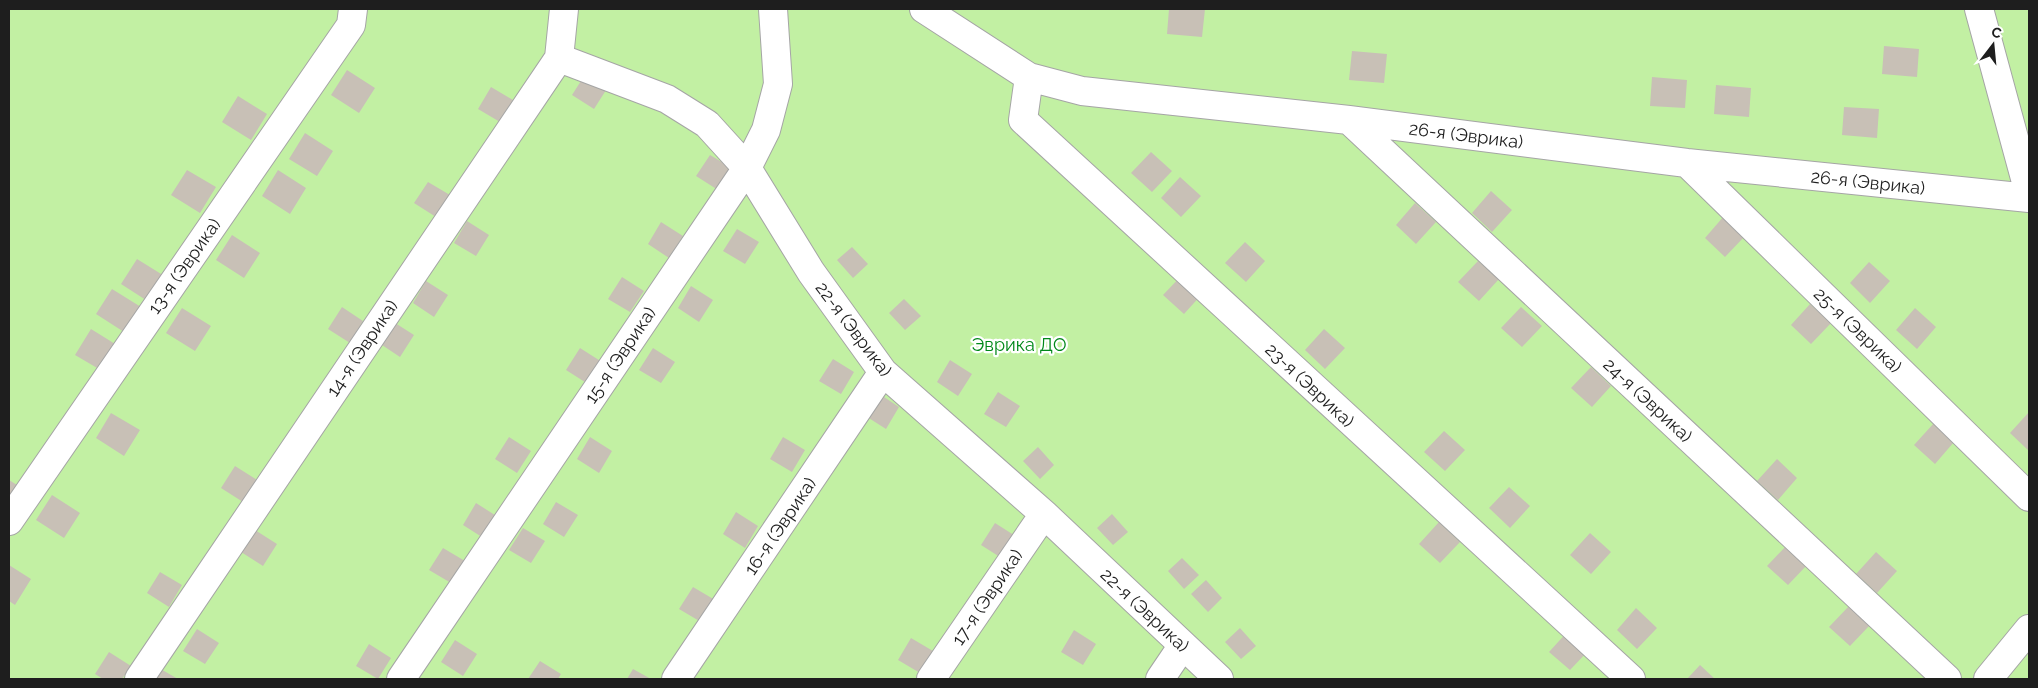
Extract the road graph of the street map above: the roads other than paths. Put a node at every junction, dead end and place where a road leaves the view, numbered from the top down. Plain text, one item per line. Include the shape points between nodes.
1 (353, 9) edge
2 (564, 9) edge
3 (773, 9) edge
4 (924, 9) edge
5 (1979, 9) edge
6 (559, 58) junction
7 (1029, 77) junction
8 (1349, 120) junction
9 (1688, 163) junction
10 (747, 168) junction
11 (2029, 193) edge
12 (2029, 198) edge
13 (883, 372) junction
14 (2029, 497) edge
15 (1044, 514) junction
16 (9, 520) edge
17 (2029, 629) edge
18 (1183, 645) junction
19 (139, 679) edge
20 (401, 679) edge
21 (676, 679) edge
22 (931, 679) edge
23 (1160, 679) edge
24 (1219, 679) edge
25 (1631, 679) edge
26 (1947, 679) edge
27 (1988, 679) edge

1 - 16 lane, 13-я (Эврика) via 351,25
2 - 6 lane, 14-я (Эврика)
3 - 10 lane, 15-я (Эврика) via 778,84 766,130
4 - 7 lane, 26-я (Эврика)
5 - 11 lane
6 - 10 lane, 22-я (Эврика) via 667,99 708,124
6 - 19 lane, 14-я (Эврика)
7 - 8 lane, 26-я (Эврика) via 1082,91
7 - 25 lane, 23-я (Эврика) via 1022,120
8 - 9 lane, 26-я (Эврика)
8 - 26 lane, 24-я (Эврика)
9 - 12 lane, 26-я (Эврика)
9 - 14 lane, 25-я (Эврика)
10 - 13 lane, 22-я (Эврика) via 811,272
10 - 20 lane, 15-я (Эврика)
13 - 15 lane, 22-я (Эврика)
13 - 21 lane, 16-я (Эврика)
15 - 18 lane, 22-я (Эврика)
15 - 22 lane, 17-я (Эврика)
17 - 27 lane
18 - 23 lane
18 - 24 lane, 22-я (Эврика)

